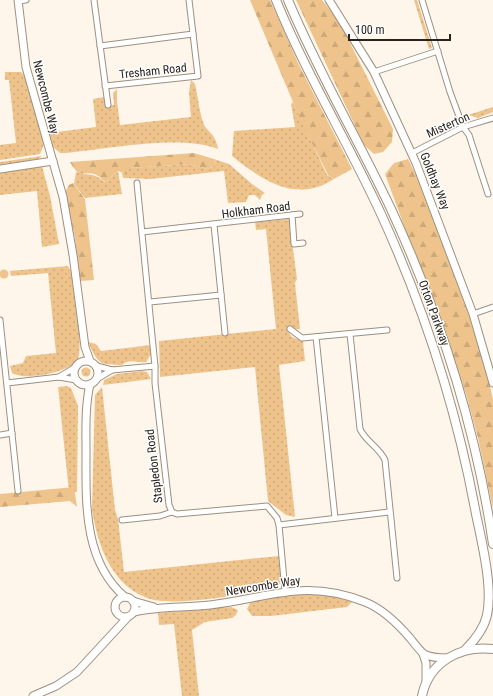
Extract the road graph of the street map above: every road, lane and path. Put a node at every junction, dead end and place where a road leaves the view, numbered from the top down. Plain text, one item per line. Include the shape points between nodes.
1 (18, 0) edge
2 (26, 0) edge
3 (94, 0) edge
4 (189, 0) edge
5 (276, 0) edge
6 (288, 0) edge
7 (329, 0) edge
8 (422, 0) edge
9 (194, 34) junction
10 (100, 46) junction
11 (438, 51) junction
12 (374, 72) junction
13 (106, 86) junction
14 (108, 105) dead end
15 (493, 118) edge
16 (463, 128) junction
17 (412, 152) junction
18 (53, 161) junction
19 (0, 169) edge
20 (137, 183) dead end
21 (488, 194) dead end
22 (300, 214) dead end
23 (292, 216) junction
24 (214, 225) junction
25 (142, 232) junction
26 (303, 243) dead end
27 (221, 294) junction
28 (150, 302) junction
29 (493, 307) edge
30 (473, 314) junction
31 (0, 320) edge
32 (290, 329) dead end
33 (387, 330) dead end
34 (1, 333) edge
35 (225, 333) dead end
36 (350, 334) junction
37 (316, 337) junction
38 (85, 347) junction
39 (90, 361) junction
40 (80, 362) junction
41 (97, 366) junction
42 (155, 366) junction
43 (74, 368) junction
44 (112, 370) junction
45 (59, 377) junction
46 (97, 379) junction
47 (78, 382) junction
48 (7, 383) junction
49 (493, 383) edge
50 (90, 384) junction
51 (86, 401) junction
52 (12, 434) junction
53 (0, 435) edge
54 (18, 491) dead end
55 (172, 512) junction
56 (389, 512) junction
57 (335, 518) junction
58 (122, 520) dead end
59 (279, 525) junction
60 (493, 544) edge
61 (397, 578) dead end
62 (110, 582) junction
63 (286, 591) junction
64 (125, 597) junction
65 (133, 601) junction
66 (115, 604) junction
67 (156, 607) junction
68 (134, 612) junction
69 (116, 613) junction
70 (127, 618) junction
71 (114, 632) junction
72 (493, 649) edge
73 (465, 650) junction
74 (423, 654) junction
75 (448, 658) junction
76 (426, 683) junction
77 (33, 696) edge
78 (422, 696) edge

1 - 2 street
1 - 18 street, Newcombe Way via 26,67
3 - 10 street, Tresham Road
4 - 9 street, Tresham Road
5 - 73 main road, Orton Parkway via 305,65 399,255 421,310 445,384 472,490 489,596 487,616 482,630
6 - 60 main road, Orton Parkway via 325,80 390,208 431,306 468,423
7 - 12 street, Goldhay Way
8 - 11 street
9 - 10 street
9 - 13 street, Tresham Road via 198,76
10 - 13 street, Tresham Road
11 - 12 street
11 - 16 street
12 - 17 street, Goldhay Way
13 - 14 street, Tresham Road
15 - 16 street, Misterton
16 - 17 street, Misterton
16 - 21 street via 469,135
17 - 30 street, Goldhay Way
18 - 19 street
18 - 38 street, Newcombe Way via 63,197 73,255
20 - 25 street
22 - 23 street, Holkham Road
23 - 24 street, Holkham Road
23 - 26 street via 294,244
24 - 25 street, Holkham Road
24 - 27 street, Holkham Road
25 - 28 street
27 - 28 street
27 - 35 street, Holkham Road
28 - 42 street
29 - 30 street
30 - 49 street, Goldhay Way
31 - 34 street
32 - 37 street via 302,338
33 - 36 street
34 - 48 street
36 - 37 street
36 - 56 street via 360,429 367,440 382,453 385,460
37 - 57 street
38 - 39 street
38 - 40 street
39 - 40 street
39 - 41 street
40 - 43 street
41 - 44 street
41 - 46 street
42 - 44 street
42 - 55 street, Stapledon Road via 168,505
43 - 45 street
43 - 47 street
44 - 46 street
45 - 47 street
45 - 48 street
46 - 50 street
47 - 50 street
47 - 51 street
48 - 52 street
50 - 51 street
51 - 62 street via 86,494 89,532 94,550
52 - 53 street
52 - 54 street
55 - 58 street via 160,516
55 - 59 street, Stapledon Road via 177,514 267,506 277,518
56 - 57 street
56 - 61 street
57 - 59 street
59 - 63 street, Stapledon Road
62 - 64 street
62 - 66 street
63 - 67 street, Newcombe Way via 214,605
63 - 74 street, Newcombe Way via 321,590 368,603 392,619
64 - 65 street
64 - 66 street
65 - 67 street, Newcombe Way
65 - 68 street
66 - 69 street
67 - 68 street, Newcombe Way
68 - 70 street
69 - 70 street
69 - 71 street
70 - 71 street
71 - 77 street via 77,672 56,686
72 - 73 main road
73 - 75 main road
74 - 75 street
74 - 76 street via 426,663
75 - 76 main road via 435,669
76 - 78 main road

